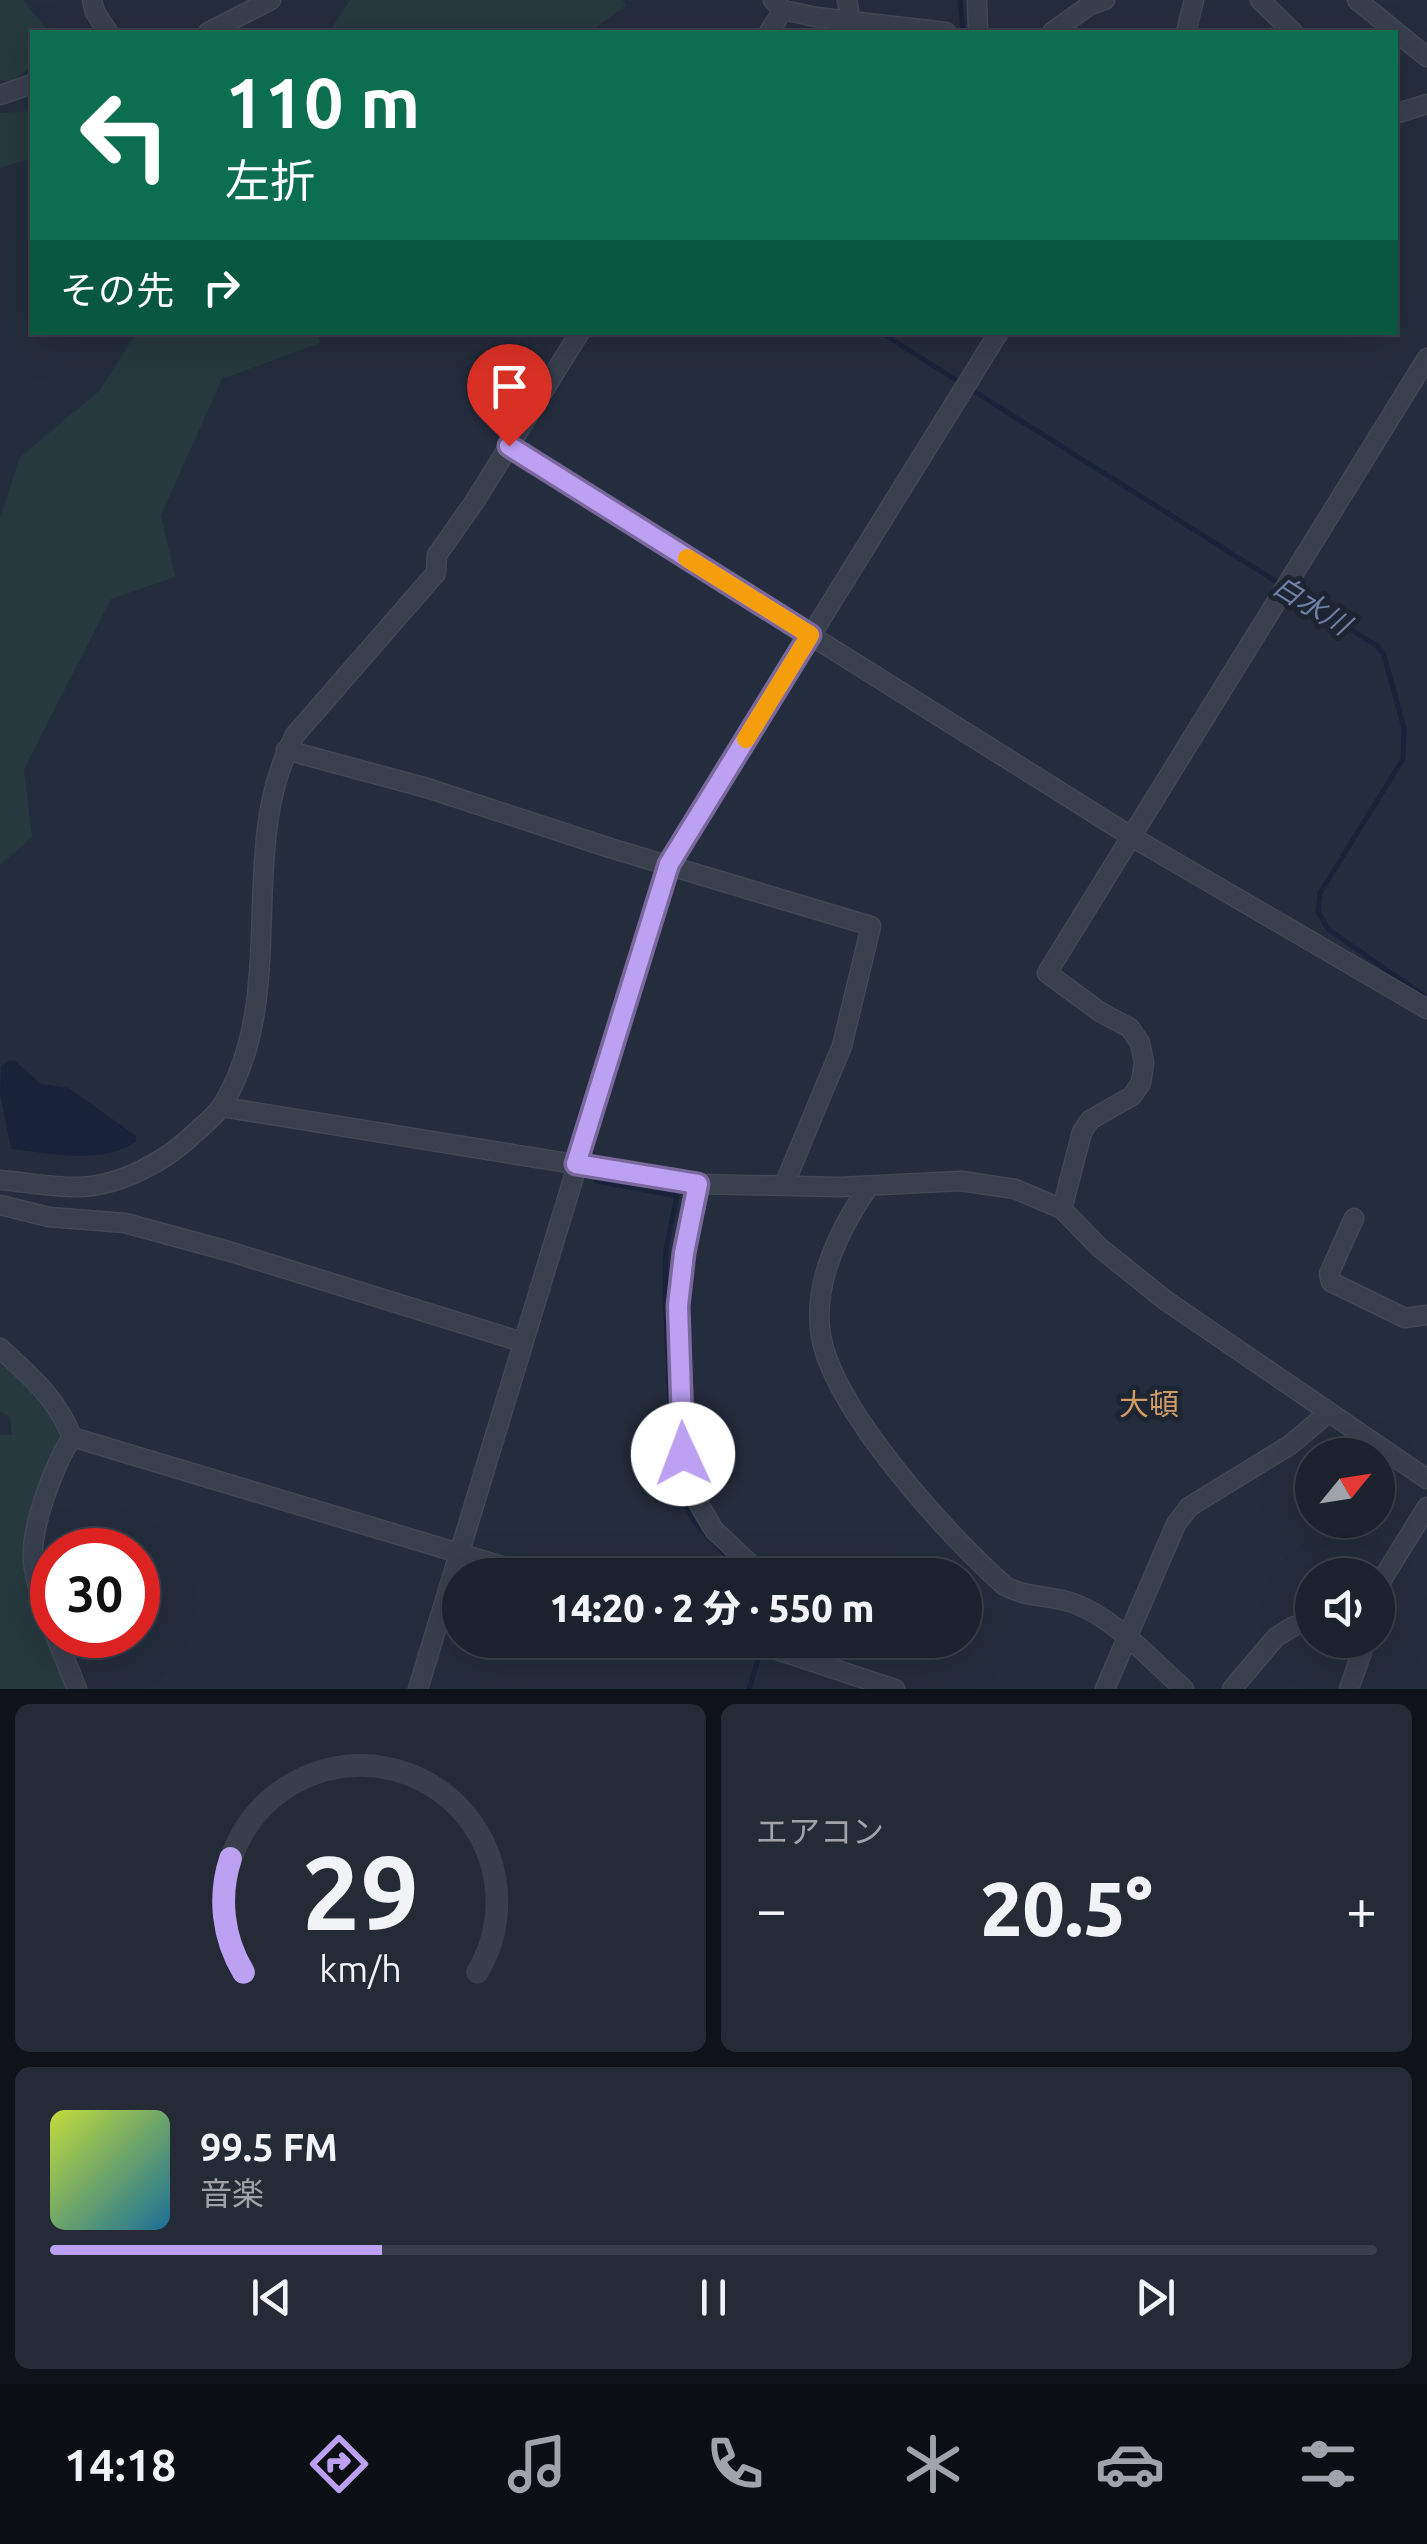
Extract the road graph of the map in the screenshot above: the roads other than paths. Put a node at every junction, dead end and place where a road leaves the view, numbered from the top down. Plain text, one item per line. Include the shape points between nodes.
1 (92, 0) edge
2 (271, 0) edge
3 (847, 0) edge
4 (977, 0) edge
5 (1105, 0) edge
6 (1194, 0) edge
7 (1260, 0) edge
8 (1358, 0) edge
9 (778, 5) edge
10 (851, 22) junction
11 (107, 30) edge
12 (212, 30) edge
13 (770, 30) edge
14 (927, 30) edge
15 (978, 30) edge
16 (1055, 30) edge
17 (1186, 30) edge
18 (1290, 30) edge
19 (1394, 30) edge
20 (1398, 33) edge
21 (1427, 57) edge
22 (30, 85) edge
23 (0, 95) edge
24 (1427, 104) edge
25 (1398, 112) edge
26 (578, 335) edge
27 (997, 335) edge
28 (1427, 358) edge
29 (509, 446) junction
30 (810, 635) junction
31 (286, 750) junction
32 (1132, 837) junction
33 (669, 864) junction
34 (1427, 1009) edge
35 (222, 1107) junction
36 (576, 1164) junction
37 (0, 1180) edge
38 (698, 1184) junction
39 (784, 1185) junction
40 (869, 1186) junction
41 (0, 1205) edge
42 (1062, 1209) junction
43 (1354, 1218) dead end
44 (1427, 1315) edge
45 (522, 1342) junction
46 (0, 1348) edge
47 (1328, 1413) junction
48 (72, 1437) junction
49 (1427, 1479) edge
50 (1427, 1507) edge
51 (37, 1528) edge
52 (459, 1553) junction
53 (476, 1558) edge
54 (744, 1558) edge
55 (1395, 1559) edge
56 (1294, 1626) dead end
57 (1125, 1638) junction
58 (64, 1658) edge
59 (816, 1658) edge
60 (1360, 1658) edge
61 (77, 1689) edge
62 (418, 1689) edge
63 (896, 1689) edge
64 (1105, 1689) edge
65 (1184, 1689) edge
66 (1232, 1689) edge
67 (1349, 1689) edge

1 - 11 street
2 - 12 street
3 - 10 street
4 - 15 street
5 - 16 street
6 - 17 street
7 - 18 street
8 - 19 street
9 - 10 street
9 - 13 street
10 - 14 street
20 - 21 street
22 - 23 street
24 - 25 street
26 - 29 street
27 - 30 street
28 - 32 street
29 - 30 street
29 - 31 street via 437,556 436,573
30 - 32 street
30 - 33 street
31 - 33 street
31 - 35 street via 276,773 264,867 256,1015
32 - 34 street
32 - 42 street via 1047,973 1130,1028 1144,1063 1132,1096 1090,1120 1082,1132
33 - 36 street
33 - 39 street via 871,926 842,1046
35 - 36 street
35 - 37 street via 185,1144 119,1181 77,1188
36 - 38 street
36 - 45 street
38 - 39 street
38 - 54 street via 678,1306 687,1484 714,1530
39 - 40 street
40 - 42 street via 988,1183
40 - 57 street via 846,1220 823,1292 826,1358 897,1472 992,1575 1015,1592 1071,1602
41 - 45 street via 124,1223
42 - 47 street via 1128,1272
43 - 44 street via 1331,1282 1406,1318
45 - 52 street
46 - 48 street via 62,1410
47 - 49 street
47 - 57 street via 1290,1445 1188,1507
48 - 51 street
48 - 52 street
50 - 55 street
52 - 53 street
52 - 62 street
56 - 66 street via 1276,1637
57 - 64 street
57 - 65 street
58 - 61 street
59 - 63 street
60 - 67 street

